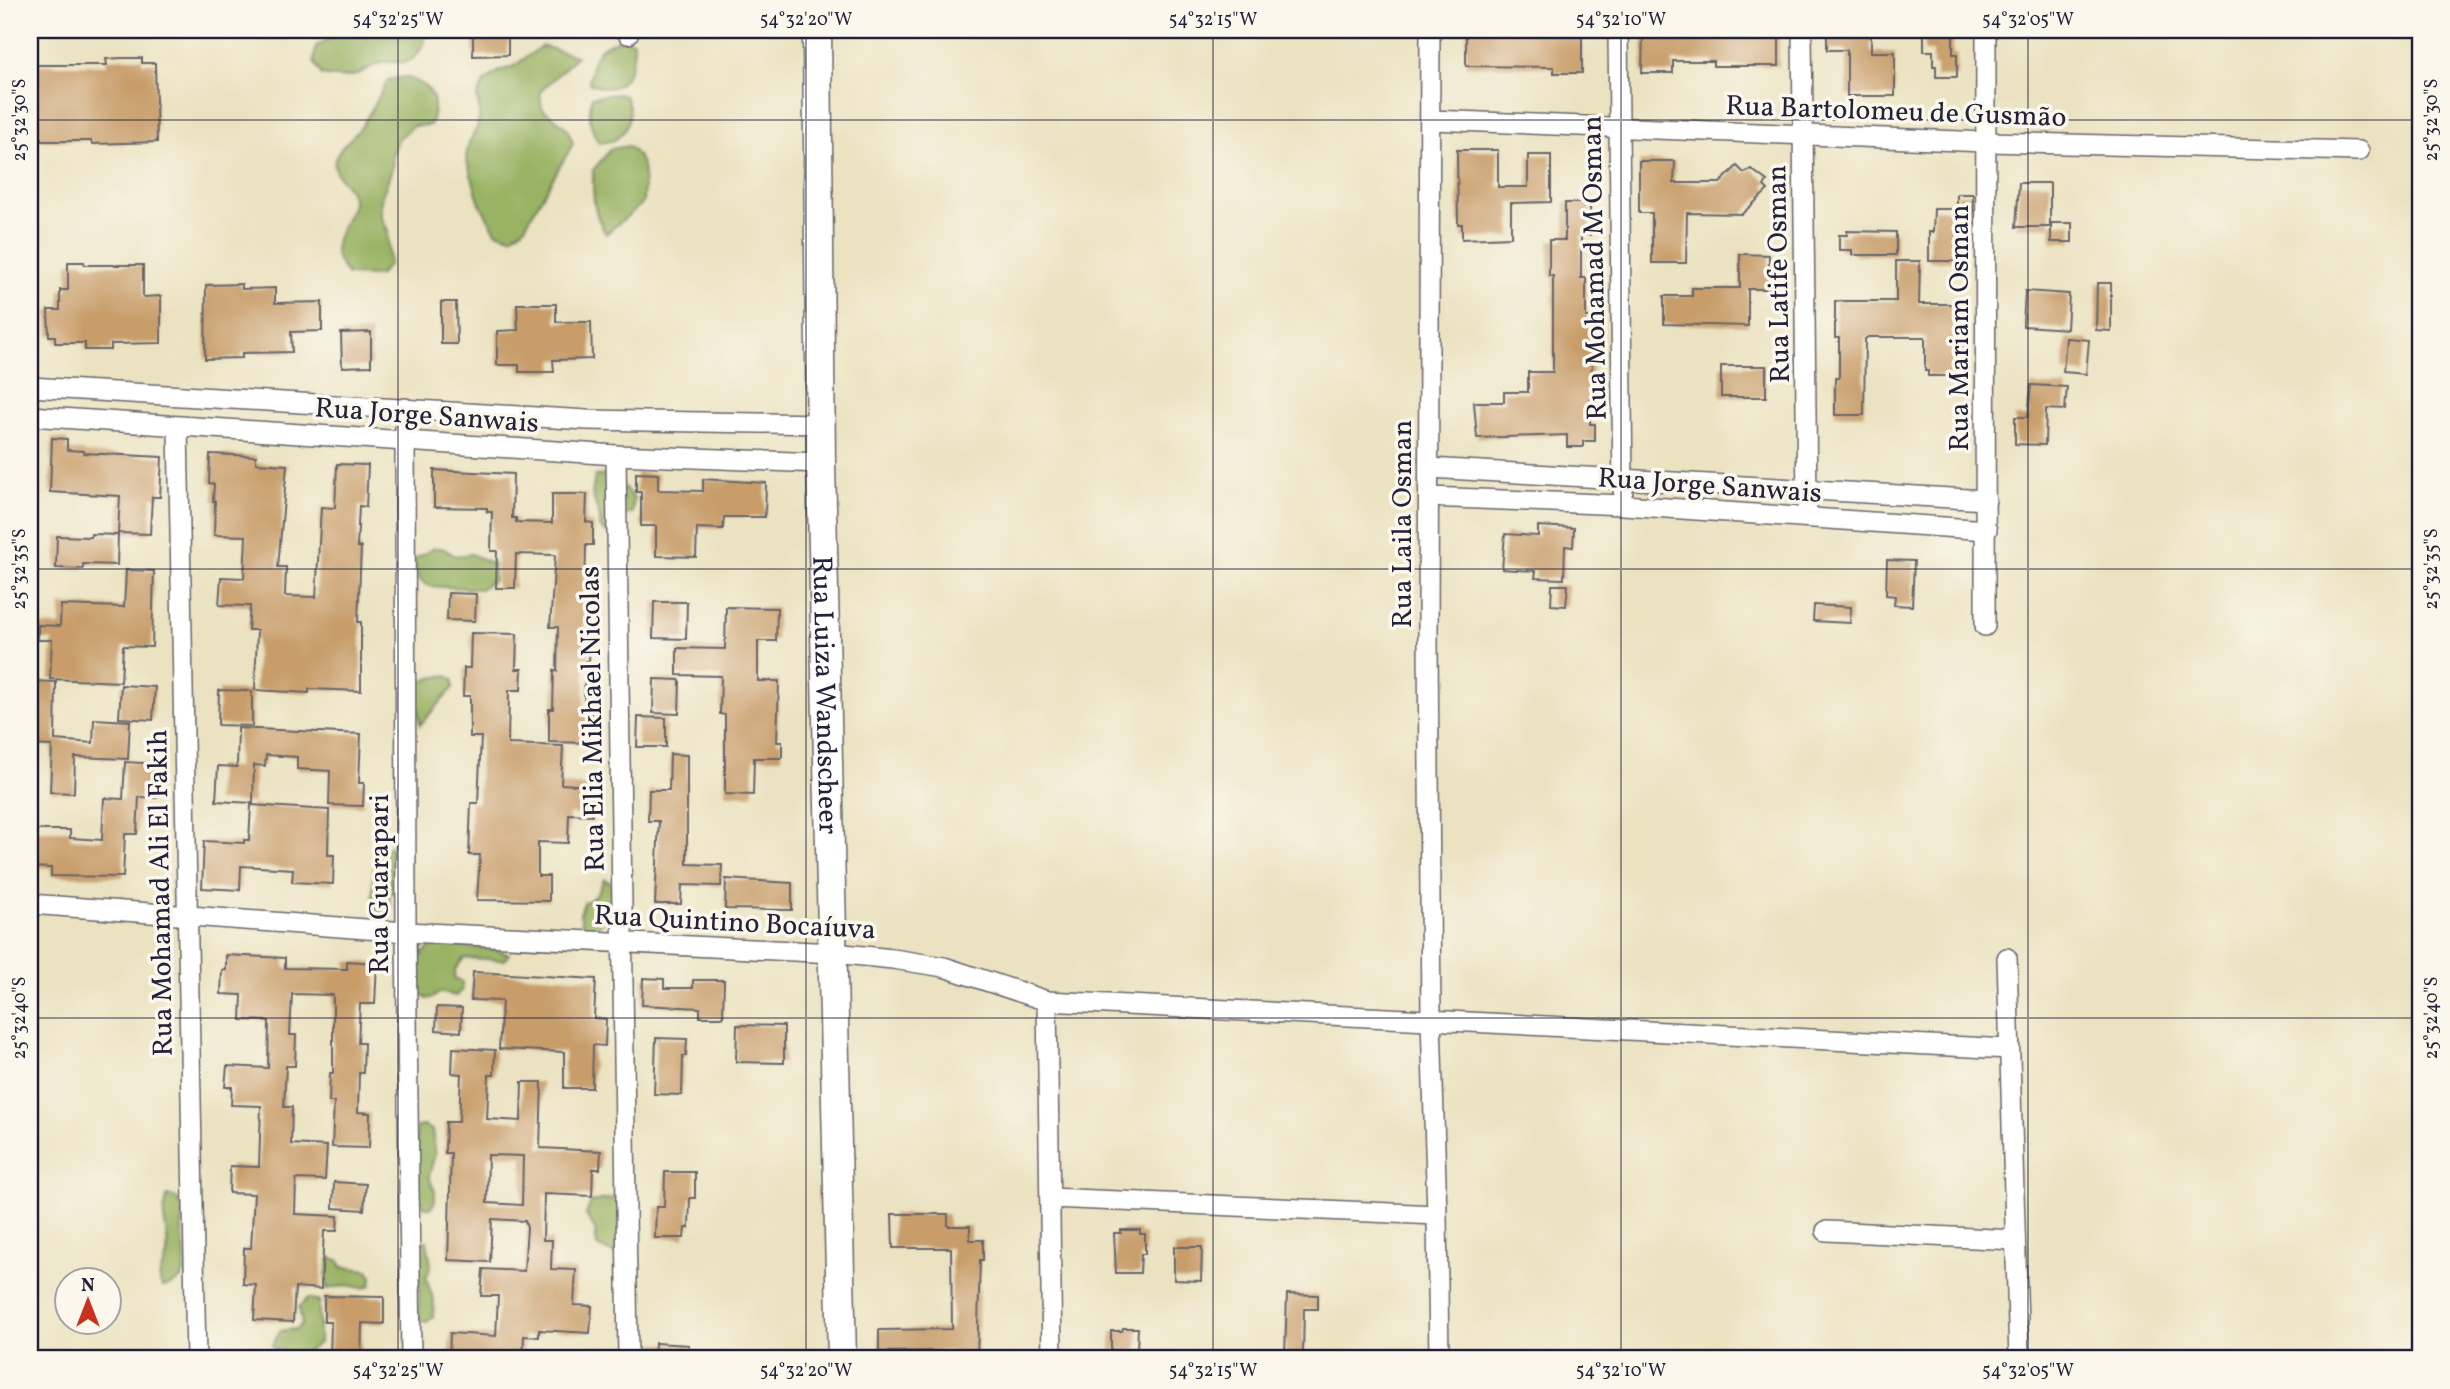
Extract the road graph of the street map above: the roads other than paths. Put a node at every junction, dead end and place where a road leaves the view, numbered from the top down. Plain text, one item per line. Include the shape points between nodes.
1 (817, 30) edge
2 (1430, 30) edge
3 (1618, 30) edge
4 (1802, 30) edge
5 (1986, 30) edge
6 (1431, 120) junction
7 (1619, 127) junction
8 (1803, 135) junction
9 (1986, 142) junction
10 (2359, 151) dead end
11 (30, 387) edge
12 (405, 408) junction
13 (30, 416) edge
14 (820, 424) junction
15 (178, 427) junction
16 (403, 440) junction
17 (616, 456) junction
18 (821, 463) junction
19 (1429, 468) junction
20 (1623, 478) junction
21 (1808, 492) junction
22 (1429, 498) junction
23 (1986, 500) junction
24 (1623, 505) junction
25 (1805, 518) junction
26 (1987, 530) junction
27 (1985, 626) dead end
28 (30, 904) edge
29 (188, 916) junction
30 (406, 932) junction
31 (621, 942) junction
32 (834, 953) junction
33 (2007, 958) dead end
34 (1047, 1001) junction
35 (1431, 1019) junction
36 (2009, 1049) junction
37 (1051, 1198) junction
38 (1437, 1215) junction
39 (1826, 1231) dead end
40 (2015, 1240) junction
41 (196, 1359) edge
42 (411, 1359) edge
43 (628, 1359) edge
44 (842, 1359) edge
45 (1052, 1359) edge
46 (1439, 1359) edge
47 (2019, 1359) edge

1 - 14 main road, Rua Luiza Wandscheer
2 - 6 street, Rua Laila Osman
3 - 7 street, Rua Mohamad M Osman
4 - 8 street, Rua Latife Osman
5 - 9 street, Rua Mariam Osman
6 - 7 street, Rua Bartolomeu de Gusmão
6 - 19 street, Rua Laila Osman
7 - 8 street, Rua Bartolomeu de Gusmão
7 - 20 street, Rua Mohamad M Osman
8 - 9 street, Rua Bartolomeu de Gusmão
8 - 21 street, Rua Latife Osman
9 - 10 street, Rua Bartolomeu de Gusmão
9 - 23 street, Rua Mariam Osman
11 - 12 street, Rua Jorge Sanwais
12 - 14 street, Rua Jorge Sanwais via 587,420
12 - 16 street, Rua Guarapari
13 - 15 street, Rua Jorge Sanwais
14 - 18 main road, Rua Luiza Wandscheer
15 - 16 street, Rua Jorge Sanwais
15 - 29 street, Rua Mohamad Ali El Fakih
16 - 17 street, Rua Jorge Sanwais
16 - 30 street, Rua Guarapari
17 - 18 street, Rua Jorge Sanwais
17 - 31 street, Rua Elia Mikhael Nicolas
18 - 32 main road, Rua Luiza Wandscheer
19 - 20 street, Rua Jorge Sanwais
19 - 22 street, Rua Laila Osman
20 - 21 street, Rua Jorge Sanwais
20 - 24 street, Rua Mohamad M Osman
21 - 23 street, Rua Jorge Sanwais
21 - 25 street, Rua Latife Osman
22 - 24 street, Rua Jorge Sanwais
22 - 35 street, Rua Laila Osman
23 - 26 street, Rua Mariam Osman
24 - 25 street, Rua Jorge Sanwais
25 - 26 street, Rua Jorge Sanwais
26 - 27 street, Rua Mariam Osman
28 - 29 street, Rua Quintino Bocaíuva
29 - 30 street, Rua Quintino Bocaíuva
29 - 41 street, Rua Mohamad Ali El Fakih
30 - 31 street, Rua Quintino Bocaíuva
30 - 42 street, Rua Guarapari
31 - 32 street, Rua Quintino Bocaíuva
31 - 43 street, Rua Elia Mikhael Nicolas
32 - 34 street, Rua Quintino Bocaíuva via 944,967
32 - 44 main road, Rua Luiza Wandscheer
33 - 36 street
34 - 35 street, Rua Quintino Bocaíuva
34 - 37 street
35 - 36 street, Rua Quintino Bocaíuva
35 - 38 street, Rua Laila Osman
36 - 40 street
37 - 38 street
37 - 45 street
38 - 46 street, Rua Laila Osman
39 - 40 street
40 - 47 street

